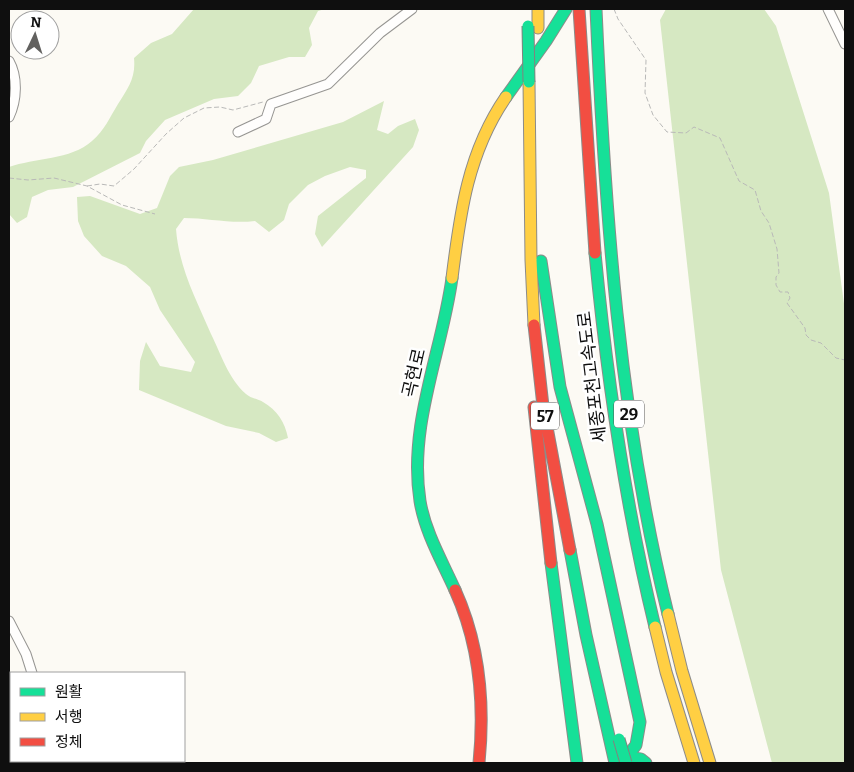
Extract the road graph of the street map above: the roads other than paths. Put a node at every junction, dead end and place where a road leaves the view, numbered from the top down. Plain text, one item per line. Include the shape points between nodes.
1 (412, 9) edge
2 (528, 9) edge
3 (538, 9) edge
4 (566, 9) edge
5 (579, 9) edge
6 (596, 9) edge
7 (828, 9) edge
8 (533, 27) junction
9 (845, 44) edge
10 (9, 61) edge
11 (9, 117) edge
12 (238, 132) dead end
13 (536, 261) junction
14 (9, 621) edge
15 (32, 672) edge
16 (615, 742) junction
17 (627, 761) edge
18 (479, 763) edge
19 (577, 763) edge
20 (615, 763) edge
21 (646, 763) edge
22 (694, 763) edge
23 (710, 763) edge

1 - 12 street via 380,34 328,84 270,104 266,118
2 - 8 main road, 57
3 - 8 main road, 57
4 - 18 main road, 곡현로 via 556,28 495,112 472,162 460,204 448,302 419,437 418,488 425,520 466,616 477,658 482,708
5 - 22 main road, 세종포천고속도로 / 29 via 585,151 625,489 664,660
6 - 23 main road, 세종포천고속도로 / 29 via 610,253 632,431 668,609
7 - 9 street
8 - 13 main road, 57
10 - 11 street via 15,90
13 - 16 main road, 57 via 553,403
13 - 17 main road via 560,387 596,524 640,722 640,737
13 - 19 main road via 529,342 537,443
14 - 15 street
16 - 17 main road, 57, bridge
16 - 20 main road, 57
17 - 21 main road via 641,759

